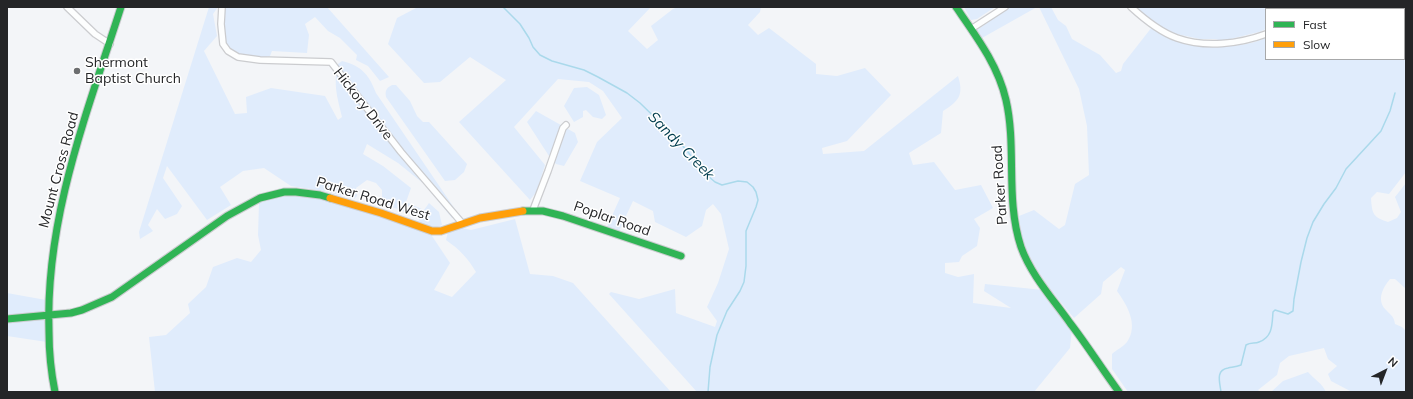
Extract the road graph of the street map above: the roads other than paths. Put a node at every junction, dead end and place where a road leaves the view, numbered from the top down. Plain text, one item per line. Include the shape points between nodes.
1 (68, 7) edge
2 (121, 7) edge
3 (222, 7) edge
4 (956, 7) edge
5 (1005, 7) edge
6 (1131, 7) edge
7 (971, 29) junction
8 (1265, 34) edge
9 (110, 44) junction
10 (566, 126) dead end
11 (533, 210) junction
12 (462, 223) junction
13 (681, 256) dead end
14 (47, 315) junction
15 (7, 319) edge
16 (55, 392) edge
17 (1119, 392) edge

1 - 9 street via 95,34
2 - 9 street, Mount Cross Road
3 - 12 street, Hickory Drive via 223,44 238,57 330,62 401,152
4 - 7 street, Parker Road
5 - 7 street
6 - 8 street via 1157,28 1192,42 1234,42
7 - 17 street, Parker Road via 1000,78 1007,100 1013,208 1021,248 1032,268
9 - 14 street, Mount Cross Road via 61,203 50,264
10 - 11 street via 563,128
11 - 12 street, Parker Road West via 518,210
11 - 13 street, Poplar Road via 563,216
12 - 14 street, Parker Road West via 441,231 429,231 381,213 320,195 284,192 260,198 227,216 112,297 82,310
14 - 15 street, Parker Road West
14 - 16 street, Mount Cross Road via 51,375

